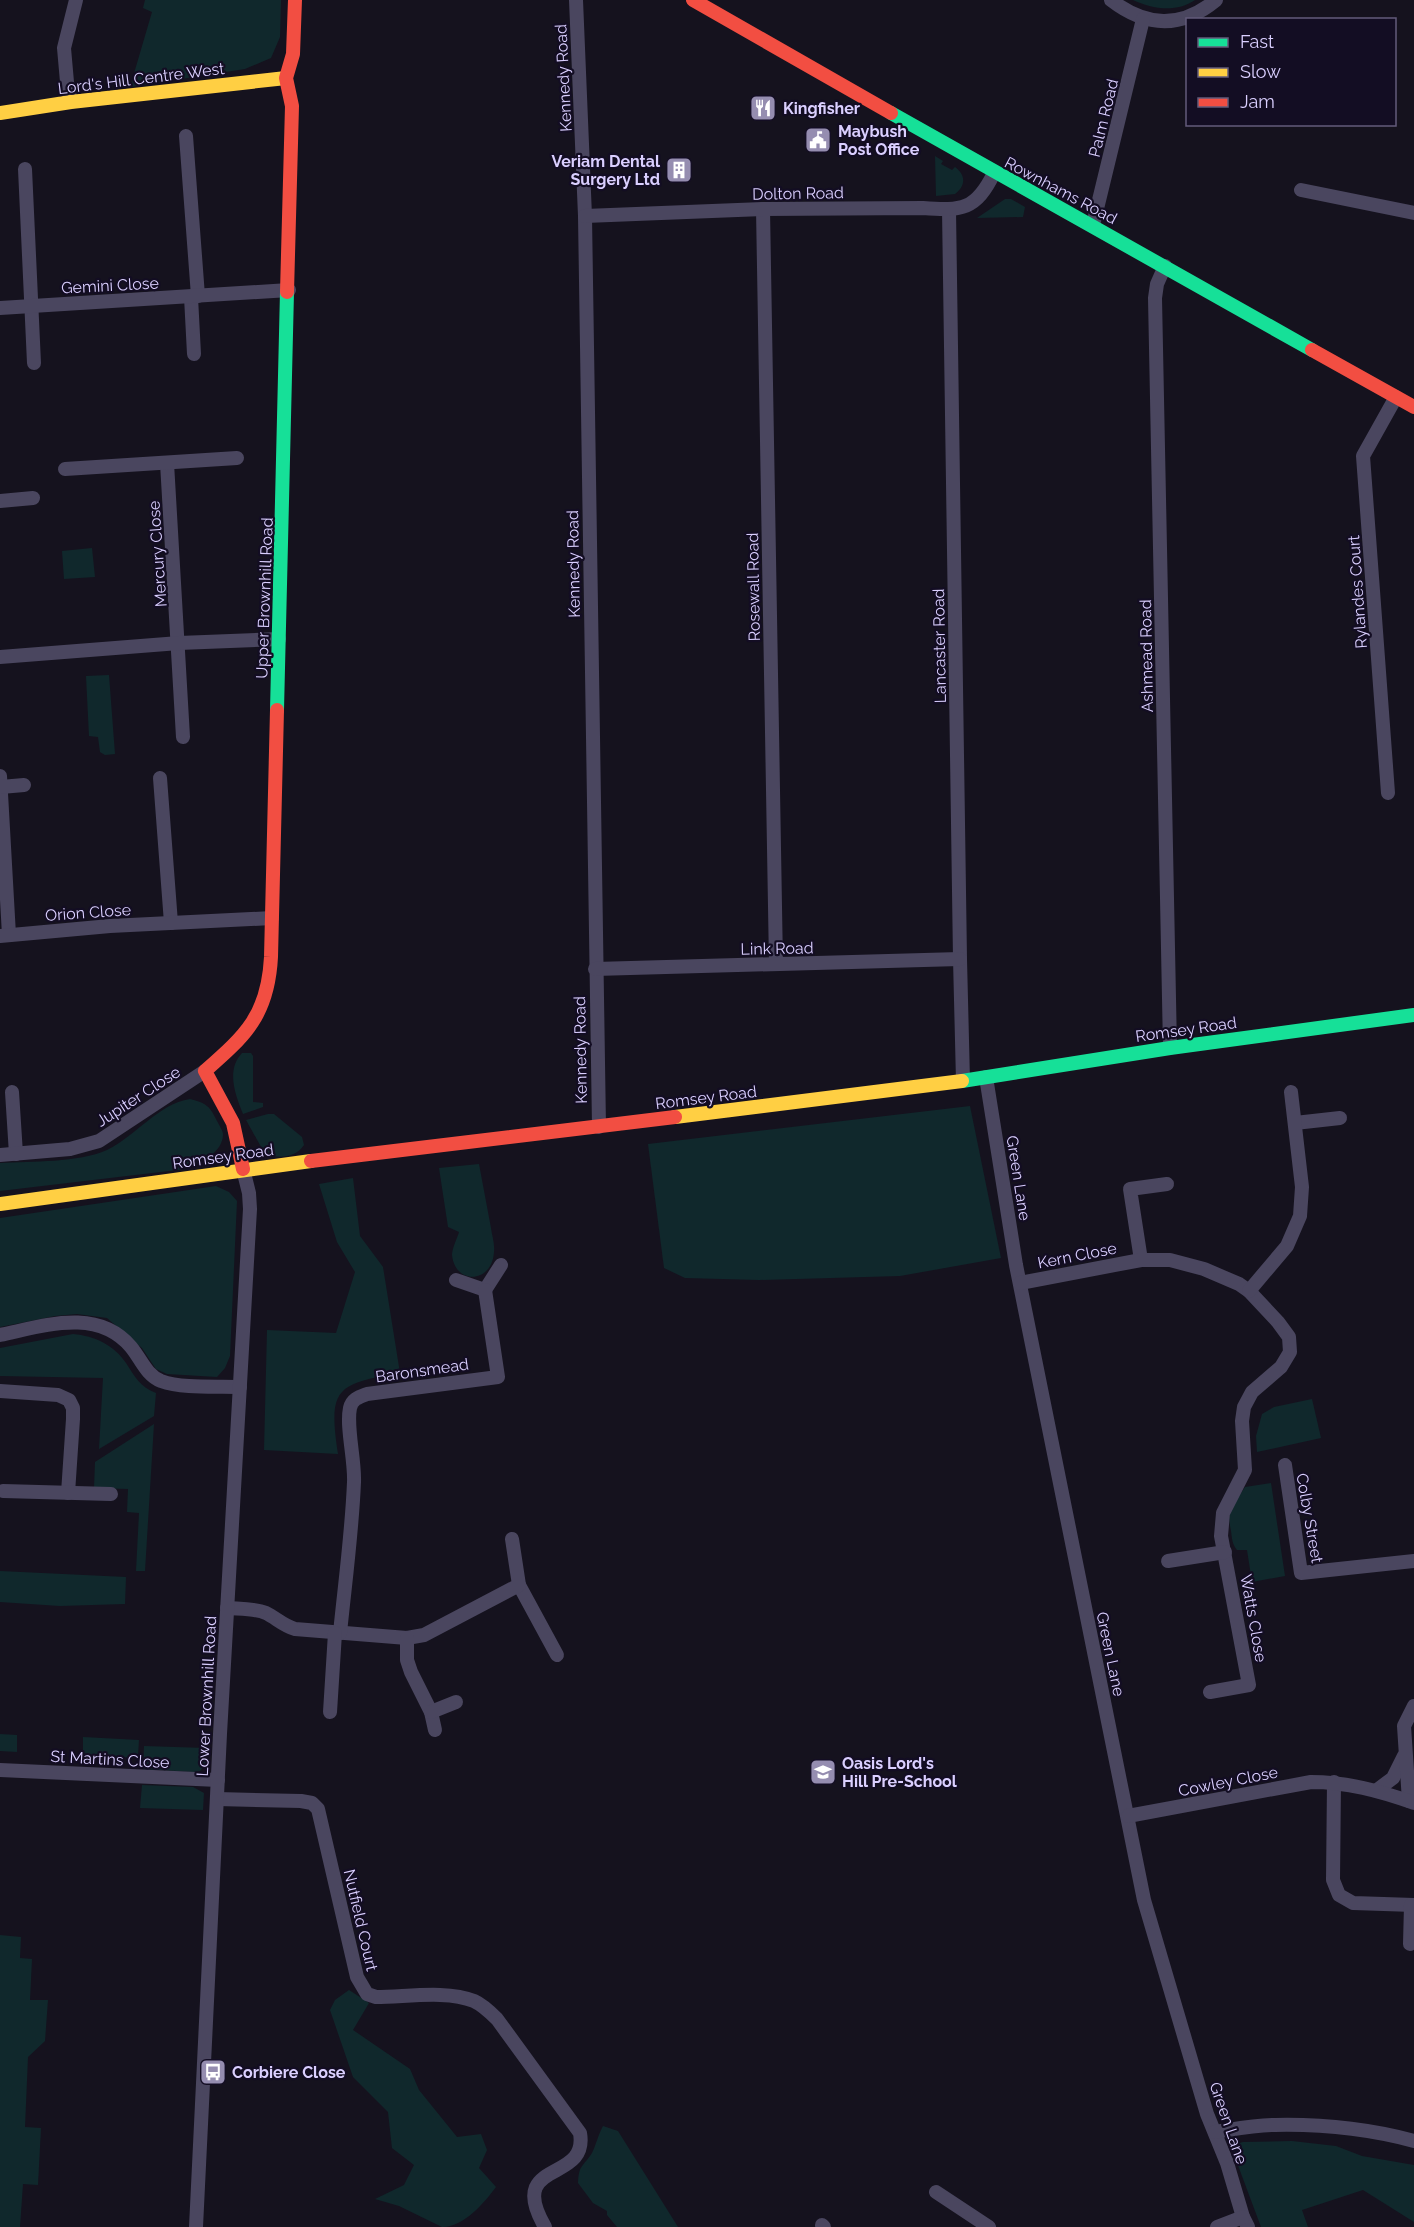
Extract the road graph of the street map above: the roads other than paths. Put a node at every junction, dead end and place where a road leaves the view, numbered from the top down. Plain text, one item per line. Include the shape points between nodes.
1 (76, 0) edge
2 (295, 0) edge
3 (576, 0) edge
4 (693, 0) edge
5 (1111, 0) edge
6 (1216, 0) edge
7 (1143, 19) junction
8 (286, 78) junction
9 (71, 102) junction
10 (0, 113) edge
11 (186, 136) dead end
12 (25, 169) dead end
13 (994, 173) junction
14 (1301, 190) dead end
15 (763, 209) junction
16 (949, 210) junction
17 (1414, 213) edge
18 (585, 216) junction
19 (1094, 225) junction
20 (1165, 266) junction
21 (289, 290) junction
22 (195, 296) junction
23 (31, 306) junction
24 (0, 308) edge
25 (194, 354) dead end
26 (34, 363) dead end
27 (1396, 397) junction
28 (1414, 407) edge
29 (237, 458) dead end
30 (167, 463) junction
31 (65, 469) dead end
32 (33, 498) dead end
33 (0, 501) edge
34 (279, 639) junction
35 (179, 643) junction
36 (0, 657) edge
37 (183, 737) dead end
38 (0, 776) edge
39 (160, 778) dead end
40 (24, 785) dead end
41 (1, 787) edge
42 (1388, 793) dead end
43 (272, 918) junction
44 (171, 923) junction
45 (4, 935) edge
46 (960, 959) junction
47 (776, 964) junction
48 (595, 969) junction
49 (1414, 1015) edge
50 (1170, 1048) junction
51 (206, 1071) junction
52 (986, 1077) junction
53 (963, 1081) junction
54 (12, 1092) dead end
55 (1291, 1092) dead end
56 (1340, 1118) dead end
57 (1295, 1124) junction
58 (599, 1127) junction
59 (16, 1154) junction
60 (0, 1155) edge
61 (243, 1168) junction
62 (1167, 1184) dead end
63 (0, 1204) edge
64 (1141, 1260) junction
65 (501, 1265) dead end
66 (456, 1280) dead end
67 (1020, 1283) junction
68 (485, 1290) junction
69 (1249, 1291) junction
70 (0, 1335) edge
71 (240, 1387) junction
72 (0, 1391) edge
73 (1285, 1465) dead end
74 (3, 1491) dead end
75 (68, 1493) junction
76 (111, 1494) dead end
77 (512, 1539) dead end
78 (1225, 1552) junction
79 (1168, 1561) dead end
80 (1414, 1561) edge
81 (519, 1585) junction
82 (227, 1608) junction
83 (338, 1633) junction
84 (406, 1638) junction
85 (557, 1655) dead end
86 (1210, 1692) dead end
87 (456, 1702) dead end
88 (1414, 1706) edge
89 (330, 1712) dead end
90 (431, 1712) junction
91 (435, 1731) dead end
92 (1404, 1756) junction
93 (0, 1770) edge
94 (218, 1780) junction
95 (1334, 1782) junction
96 (1377, 1790) junction
97 (217, 1799) junction
98 (1411, 1802) edge
99 (1128, 1816) junction
100 (1413, 1905) edge
101 (1410, 1944) dead end
102 (1215, 2132) junction
103 (1414, 2141) edge
104 (936, 2192) dead end
105 (1245, 2222) edge
106 (196, 2227) edge
107 (545, 2227) edge
108 (989, 2227) edge
109 (1217, 2227) edge

1 - 9 street via 64,48
2 - 8 street, Upper Brownhill Road via 293,54
3 - 18 street, Kennedy Road
4 - 13 street, Rownhams Road
5 - 7 street
6 - 7 street via 1202,11 1178,20
7 - 19 street, Palm Road
8 - 9 street, Lord's Hill Centre West
8 - 21 street, Upper Brownhill Road via 292,106
9 - 10 street, Lord's Hill Centre West
11 - 22 street
12 - 23 street
13 - 16 street, Dolton Road via 975,202
13 - 19 street, Rownhams Road
14 - 17 street
15 - 16 street, Dolton Road
15 - 18 street, Dolton Road
15 - 47 street, Rosewall Road
16 - 46 street, Lancaster Road
18 - 48 street, Kennedy Road
19 - 20 street, Rownhams Road
20 - 27 street, Rownhams Road
20 - 50 street, Ashmead Road via 1155,298
21 - 22 street, Gemini Close
21 - 34 street, Upper Brownhill Road
22 - 23 street, Gemini Close
22 - 25 street
23 - 24 street, Gemini Close
23 - 26 street
27 - 28 street, Rownhams Road
27 - 42 street, Rylandes Court via 1363,456
29 - 30 street
30 - 31 street
30 - 35 street, Mercury Close
32 - 33 street
34 - 35 street
34 - 43 street, Upper Brownhill Road
35 - 36 street
35 - 37 street, Mercury Close
38 - 41 street, Orion Close
39 - 44 street
40 - 41 street
41 - 45 street, Orion Close
43 - 44 street, Orion Close
43 - 51 street, Upper Brownhill Road via 263,1003 232,1048
44 - 45 street, Orion Close
46 - 47 street, Link Road
46 - 53 street, Lancaster Road
47 - 48 street, Link Road
48 - 58 street, Kennedy Road
49 - 50 street, Romsey Road
50 - 52 street, Romsey Road
51 - 59 street, Jupiter Close via 99,1141 70,1149
51 - 61 street via 233,1123
52 - 53 street, Romsey Road
52 - 67 street, Green Lane
53 - 58 street, Romsey Road
54 - 59 street
55 - 57 street
56 - 57 street
57 - 69 street via 1302,1187 1300,1216 1287,1245
58 - 61 street, Romsey Road
59 - 60 street, Jupiter Close
61 - 63 street, Romsey Road
61 - 71 street, Lower Brownhill Road via 250,1209
62 - 64 street, Kern Close via 1130,1189
64 - 67 street, Kern Close
64 - 69 street, Kern Close via 1170,1260 1204,1269
65 - 68 street
66 - 68 street
67 - 99 street, Green Lane
68 - 83 street, Baronsmead via 498,1377 367,1394 351,1405 354,1482
69 - 78 street, Watts Close via 1289,1337 1290,1352 1281,1368 1252,1392 1244,1407 1245,1470 1222,1513
70 - 71 street via 87,1322 104,1326 129,1344 146,1369 163,1381
71 - 82 street, Lower Brownhill Road
72 - 75 street via 58,1395 69,1400 73,1419
73 - 80 street, Colby Street via 1301,1573
74 - 75 street
75 - 76 street
77 - 81 street
78 - 79 street
78 - 86 street, Watts Close via 1249,1685
81 - 84 street via 438,1629
81 - 85 street
82 - 83 street via 260,1611 295,1629
82 - 94 street, Lower Brownhill Road
83 - 84 street
83 - 89 street, Baronsmead
84 - 90 street via 411,1672
87 - 90 street
88 - 92 street, Cowley Close via 1404,1726
90 - 91 street
92 - 96 street via 1393,1778
92 - 98 street, Cowley Close
93 - 94 street, St Martins Close
94 - 97 street, Lower Brownhill Road
95 - 96 street, Cowley Close
95 - 99 street, Cowley Close via 1311,1782
95 - 100 street via 1333,1880 1339,1895 1353,1903
96 - 98 street, Cowley Close
97 - 106 street, Lower Brownhill Road
97 - 107 street, Nutfield Court via 301,1801 318,1809 357,1977 367,1994 451,1996 475,2001 497,2019 580,2133 579,2153 539,2180 535,2188 536,2213
99 - 102 street, Green Lane via 1144,1900
100 - 101 street
102 - 103 street via 1273,2125 1321,2126
102 - 105 street, Green Lane
104 - 108 street
105 - 109 street

